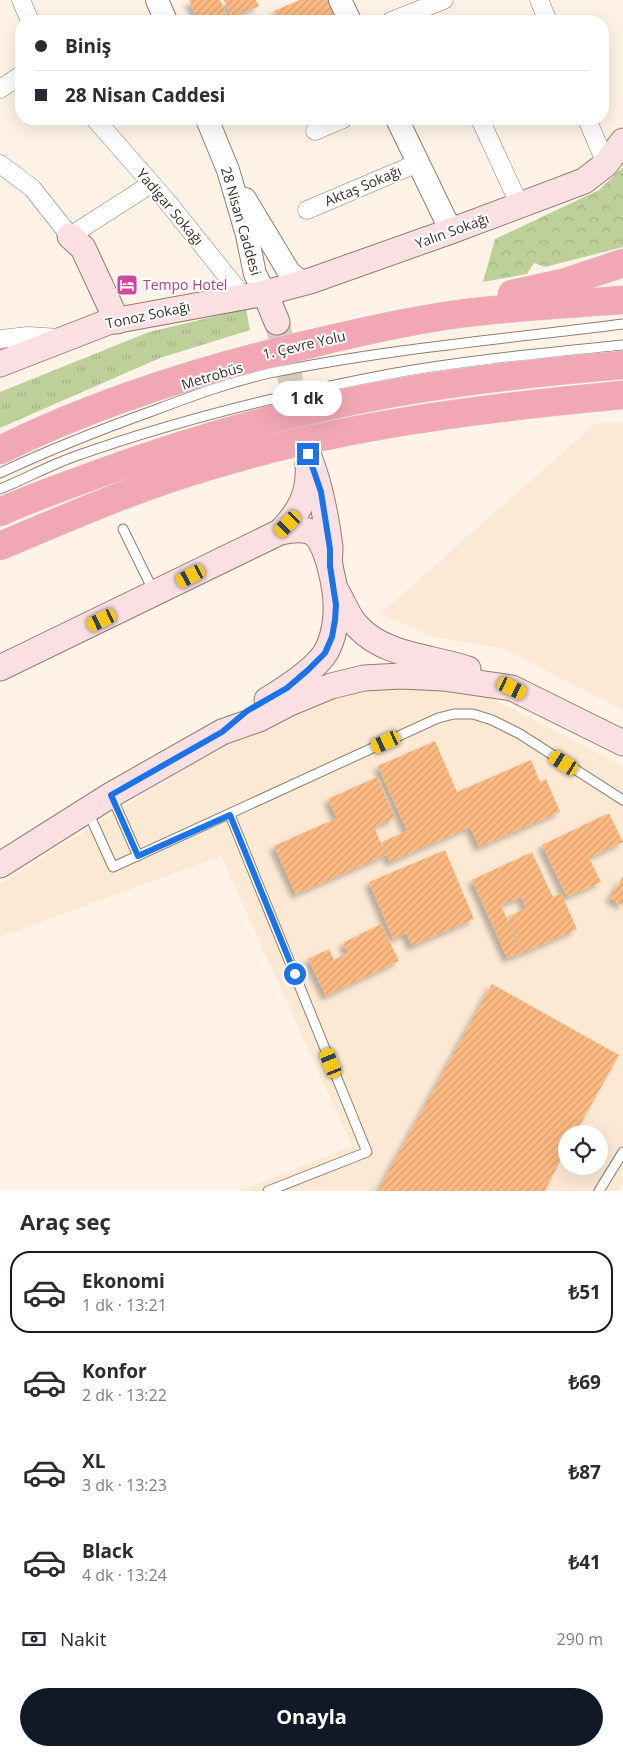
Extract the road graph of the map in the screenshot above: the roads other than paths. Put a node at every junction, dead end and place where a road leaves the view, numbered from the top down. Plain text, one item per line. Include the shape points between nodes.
1 (21, 0) edge
2 (157, 0) edge
3 (340, 0) edge
4 (444, 0) edge
5 (539, 0) edge
6 (27, 15) edge
7 (163, 15) edge
8 (347, 15) edge
9 (406, 15) edge
10 (545, 15) edge
11 (15, 79) edge
12 (0, 89) edge
13 (101, 125) edge
14 (209, 125) edge
15 (329, 125) edge
16 (400, 125) edge
17 (483, 125) edge
18 (590, 125) edge
19 (315, 131) dead end
20 (623, 141) edge
21 (418, 163) junction
22 (0, 164) edge
23 (606, 164) junction
24 (228, 170) junction
25 (151, 184) junction
26 (520, 206) junction
27 (307, 210) dead end
28 (451, 231) junction
29 (70, 236) junction
30 (623, 263) edge
31 (623, 278) edge
32 (310, 281) junction
33 (563, 283) junction
34 (254, 294) junction
35 (623, 300) edge
36 (457, 314) junction
37 (110, 322) junction
38 (277, 322) tunnel mouth
39 (623, 324) edge
40 (65, 339) junction
41 (0, 340) edge
42 (623, 346) edge
43 (0, 364) edge
44 (623, 365) edge
45 (623, 395) edge
46 (0, 450) edge
47 (0, 473) edge
48 (0, 490) edge
49 (0, 512) edge
50 (123, 529) dead end
51 (280, 532) junction
52 (0, 546) edge
53 (332, 576) junction
54 (155, 594) junction
55 (0, 668) edge
56 (512, 688) junction
57 (222, 732) junction
58 (623, 743) edge
59 (111, 795) junction
60 (623, 800) edge
61 (87, 811) junction
62 (230, 815) junction
63 (138, 856) junction
64 (0, 865) edge
65 (623, 1152) edge
66 (268, 1191) edge
67 (599, 1191) edge

1 - 6 street
2 - 7 street
3 - 8 street
4 - 9 street
5 - 10 street
11 - 12 street
13 - 25 street, Yadigar Sokağı
14 - 24 street, 28 Nisan Caddesi
15 - 19 street
16 - 21 street
17 - 26 street
18 - 23 street
20 - 23 main road, Yalın Sokağı
21 - 27 street, Aktaş Sokağı
21 - 28 street
22 - 29 street via 32,188
23 - 26 main road, Yalın Sokağı via 584,181
24 - 32 street via 289,272 299,280
24 - 34 street, 28 Nisan Caddesi via 248,235 255,274
25 - 29 street
25 - 34 street, Yadigar Sokağı
26 - 28 main road, Yalın Sokağı
28 - 32 main road, Yalın Sokağı
29 - 37 main road via 82,248
30 - 33 highway
31 - 33 highway
32 - 34 main road, Yalın Sokağı
33 - 36 highway via 515,293
34 - 37 main road, Tonoz Sokağı
34 - 38 main road, 28 Nisan Caddesi
35 - 36 highway, 1. Çevre Yolu
36 - 46 highway, 1. Çevre Yolu via 377,327 169,381 79,415
37 - 40 main road, Tonoz Sokağı
39 - 47 lane, Metrobüs via 368,356 269,373 97,430
40 - 41 street via 28,336
40 - 43 main road, Tonoz Sokağı
42 - 48 lane via 391,374 247,405 74,457
44 - 49 highway via 506,376 319,408 191,442
45 - 52 highway via 406,421 272,449 155,482
50 - 54 lane
51 - 53 main road via 304,529 314,532 326,553
51 - 53 main road via 302,503 308,484 308,454 321,492
51 - 54 main road
53 - 56 main road via 358,627 368,636 400,651 487,675
53 - 57 main road via 335,620 325,653 287,688 247,711
54 - 55 main road
56 - 57 main road via 443,678 364,678 331,686
56 - 58 main road
57 - 59 main road
59 - 61 main road
59 - 63 lane
60 - 62 lane via 520,734 473,714 454,714 438,718
61 - 63 lane via 113,867
61 - 64 main road
62 - 63 lane
62 - 66 lane via 367,1152
65 - 67 lane

